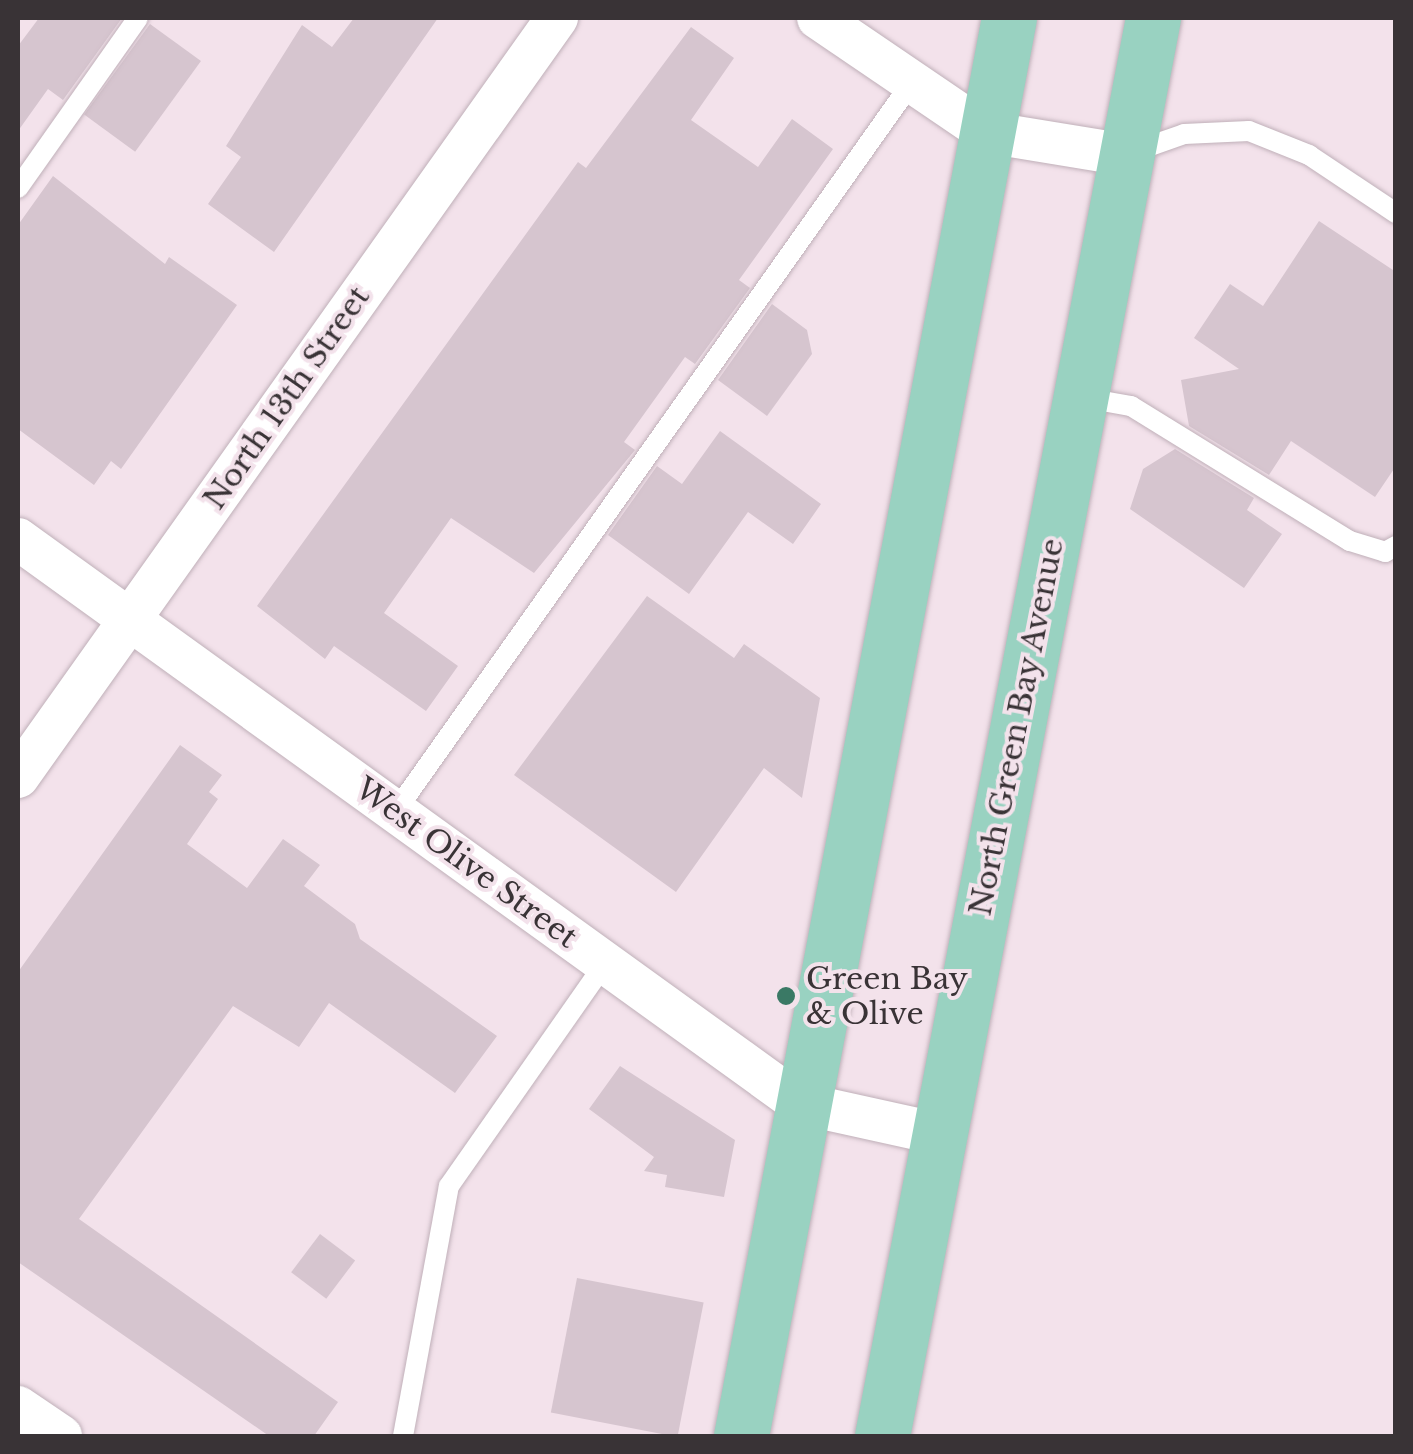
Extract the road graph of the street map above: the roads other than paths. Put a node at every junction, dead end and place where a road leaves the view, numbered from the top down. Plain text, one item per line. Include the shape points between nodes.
1 (138, 18) edge
2 (557, 18) edge
3 (818, 18) edge
4 (1010, 18) edge
5 (1153, 18) edge
6 (912, 82) junction
7 (986, 132) junction
8 (1126, 155) junction
9 (18, 188) edge
10 (1396, 213) edge
11 (1080, 397) junction
12 (18, 539) edge
13 (1396, 546) edge
14 (129, 620) junction
15 (18, 778) edge
16 (395, 812) junction
17 (604, 963) junction
18 (799, 1103) junction
19 (940, 1134) junction
20 (18, 1407) edge
21 (61, 1436) edge
22 (403, 1436) edge
23 (740, 1436) edge
24 (882, 1436) edge

1 - 9 lane
2 - 14 street, North 13th Street
3 - 6 street
4 - 7 main road
5 - 8 main road, North Green Bay Avenue
6 - 7 street
6 - 16 lane
7 - 8 street
7 - 18 main road
8 - 10 lane via 1184,134 1250,131 1310,155
8 - 11 main road, North Green Bay Avenue
11 - 13 lane via 1131,406 1350,541 1385,552
11 - 19 main road, North Green Bay Avenue
12 - 14 street, West Olive Street
14 - 15 street, North 13th Street
14 - 16 street, West Olive Street
16 - 17 street, West Olive Street
17 - 18 street, West Olive Street
17 - 22 lane via 449,1186
18 - 19 street, West Olive Street
18 - 23 main road
19 - 24 main road, North Green Bay Avenue
20 - 21 street

